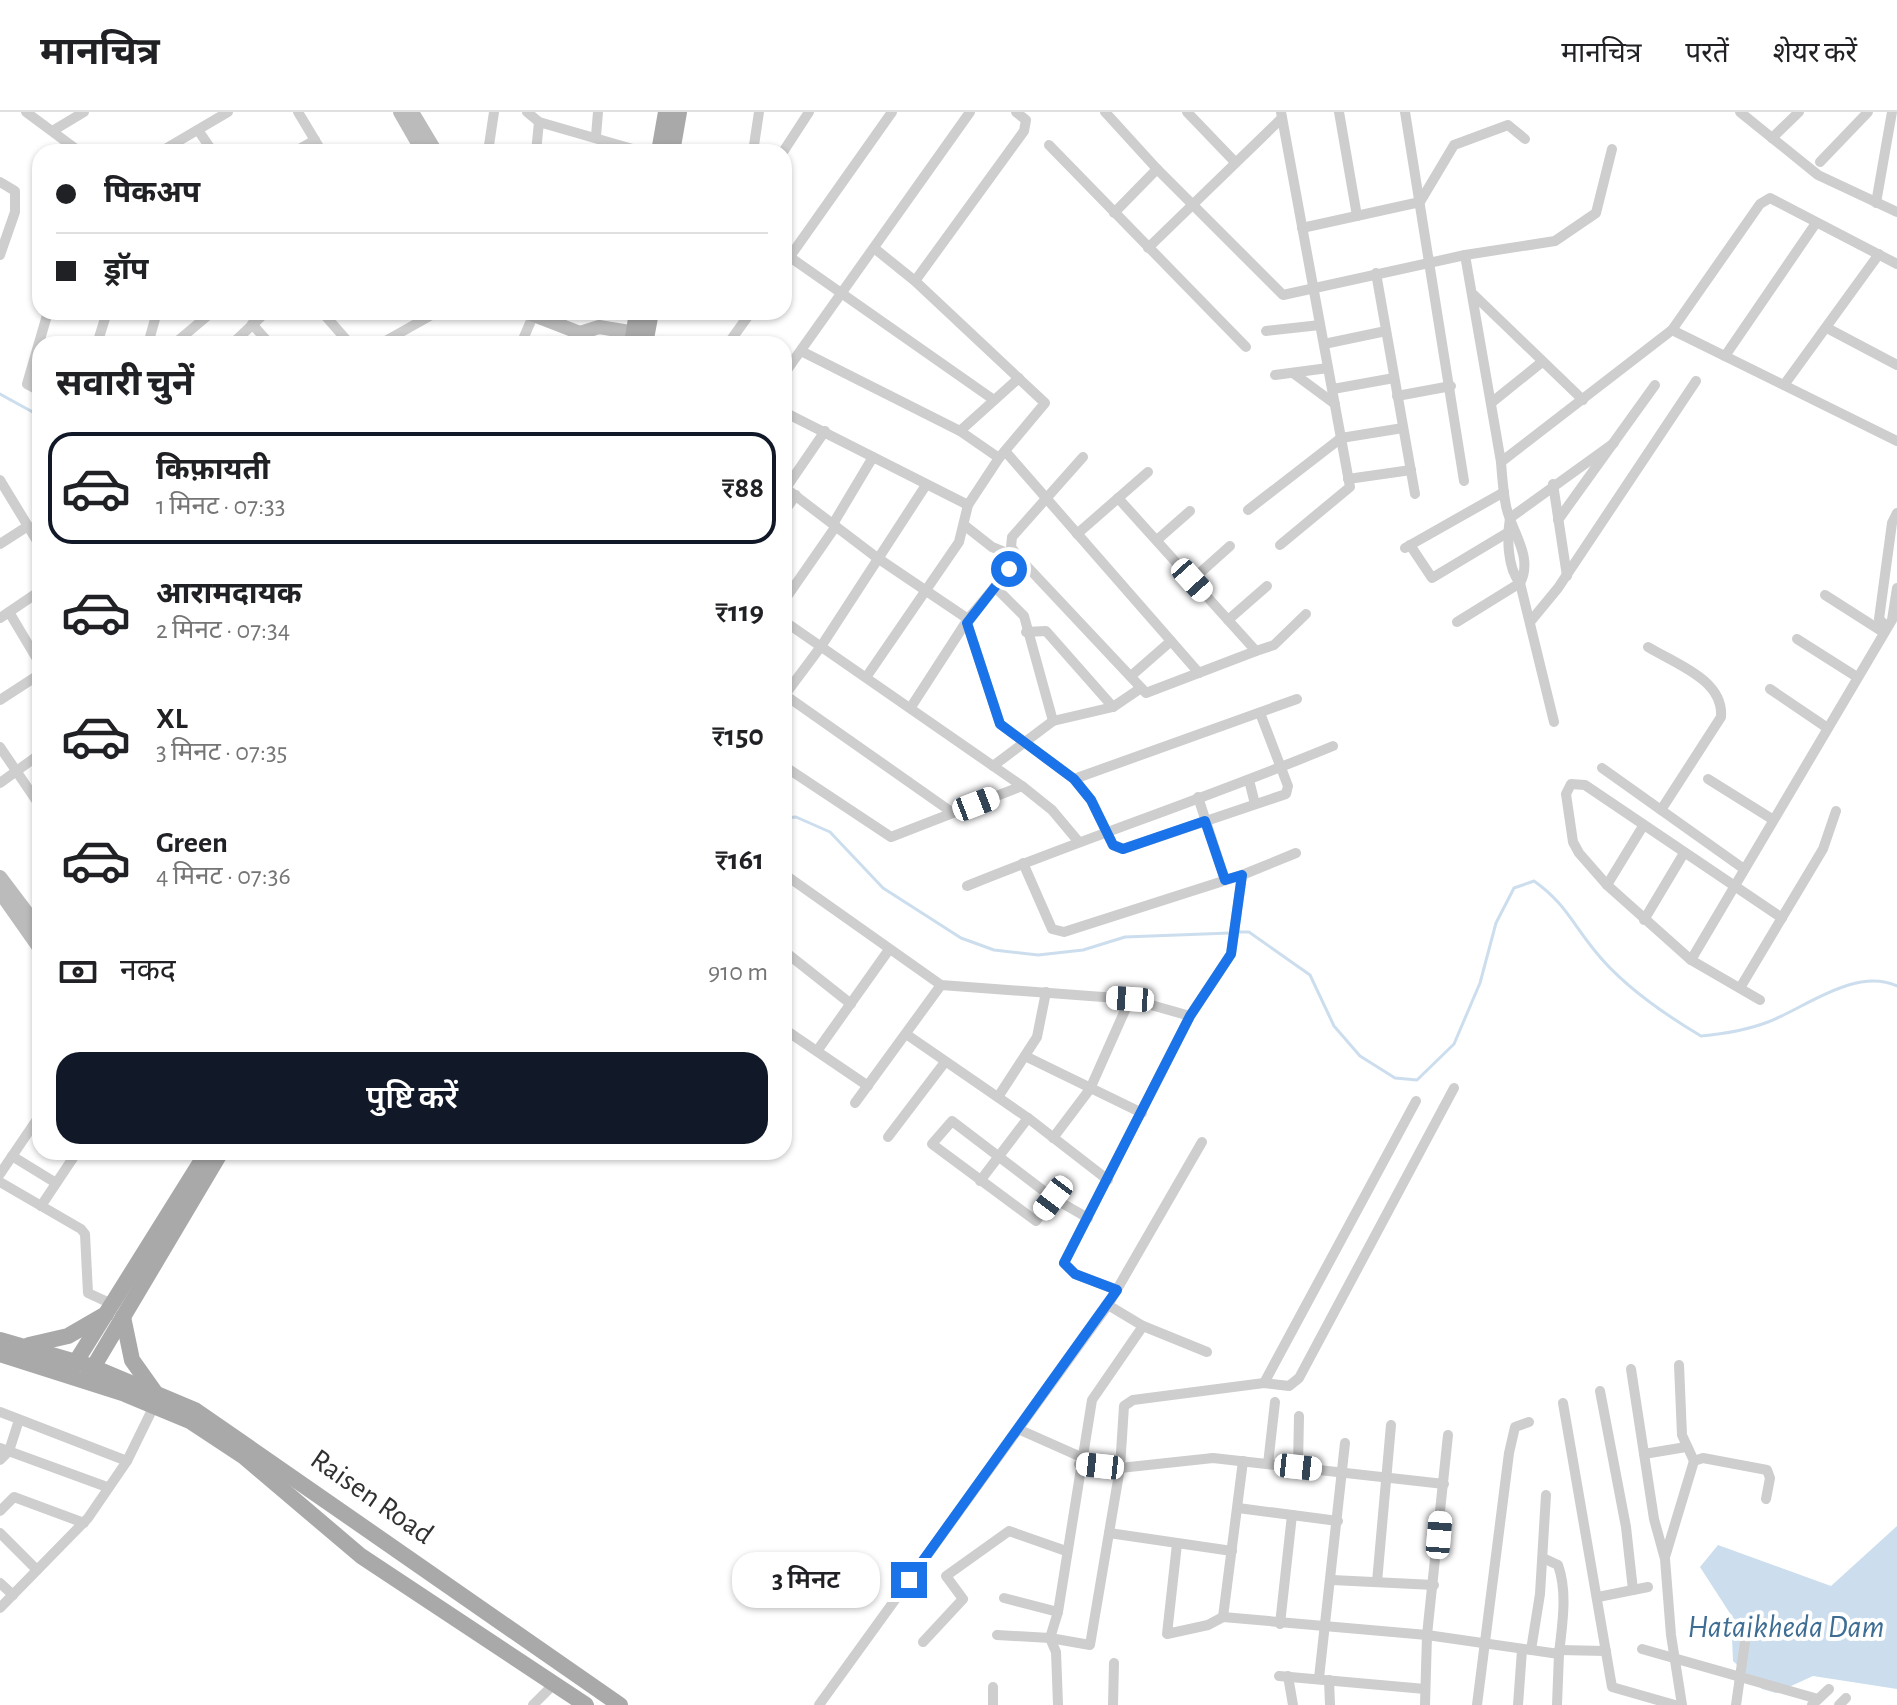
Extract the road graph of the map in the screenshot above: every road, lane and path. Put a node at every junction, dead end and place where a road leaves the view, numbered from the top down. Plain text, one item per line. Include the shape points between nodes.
1 (26, 112) edge
2 (84, 112) edge
3 (228, 112) edge
4 (298, 112) edge
5 (400, 112) edge
6 (412, 112) edge
7 (494, 112) edge
8 (527, 112) edge
9 (598, 112) edge
10 (666, 112) edge
11 (679, 112) edge
12 (759, 112) edge
13 (809, 112) edge
14 (892, 112) edge
15 (970, 112) edge
16 (1016, 112) edge
17 (1105, 112) edge
18 (1187, 112) edge
19 (1339, 112) edge
20 (1405, 112) edge
21 (1740, 112) edge
22 (1799, 112) edge
23 (1868, 112) edge
24 (1892, 112) edge
25 (1281, 115) edge
26 (539, 122) junction
27 (54, 130) junction
28 (198, 130) junction
29 (596, 136) junction
30 (1772, 138) junction
31 (1525, 139) dead end
32 (315, 140) junction
33 (71, 144) edge
34 (174, 144) edge
35 (208, 144) edge
36 (308, 144) edge
37 (317, 144) edge
38 (418, 144) edge
39 (431, 144) edge
40 (489, 144) edge
41 (537, 144) edge
42 (620, 144) edge
43 (660, 144) edge
44 (673, 144) edge
45 (754, 144) edge
46 (788, 144) edge
47 (1049, 145) dead end
48 (1612, 149) dead end
49 (1234, 161) junction
50 (1820, 162) dead end
51 (1157, 169) junction
52 (0, 182) edge
53 (1420, 202) junction
54 (1191, 203) junction
55 (1876, 203) junction
56 (15, 212) junction
57 (1897, 212) edge
58 (1114, 213) junction
59 (1357, 216) junction
60 (1816, 223) junction
61 (1302, 228) junction
62 (0, 232) edge
63 (874, 248) junction
64 (1148, 248) junction
65 (792, 250) edge
66 (1879, 254) junction
67 (0, 255) edge
68 (1465, 255) junction
69 (792, 262) edge
70 (1427, 264) junction
71 (1897, 264) edge
72 (1376, 273) junction
73 (915, 281) junction
74 (1313, 287) junction
75 (840, 295) junction
76 (1474, 295) junction
77 (202, 320) edge
78 (257, 320) edge
79 (329, 320) edge
80 (413, 320) edge
81 (545, 320) edge
82 (252, 324) junction
83 (1320, 325) junction
84 (1827, 328) junction
85 (1672, 330) junction
86 (1266, 331) dead end
87 (1386, 331) junction
88 (580, 333) junction
89 (184, 336) edge
90 (240, 336) edge
91 (263, 336) edge
92 (343, 336) edge
93 (391, 336) edge
94 (583, 336) edge
95 (629, 336) edge
96 (1324, 344) junction
97 (1246, 347) dead end
98 (801, 351) junction
99 (1725, 356) junction
100 (1542, 362) junction
101 (792, 363) edge
102 (1897, 365) edge
103 (32, 367) edge
104 (1328, 368) junction
105 (1293, 373) junction
106 (1275, 375) dead end
107 (1019, 378) junction
108 (1394, 378) junction
109 (1696, 381) dead end
110 (1655, 385) dead end
111 (1784, 385) junction
112 (1451, 386) junction
113 (32, 387) edge
114 (1333, 389) junction
115 (1397, 396) junction
116 (994, 400) junction
117 (1583, 400) junction
118 (1491, 403) junction
119 (1335, 404) junction
120 (792, 416) edge
121 (1403, 428) junction
122 (825, 431) junction
123 (960, 431) junction
124 (1341, 438) junction
125 (1897, 441) edge
126 (1614, 443) junction
127 (1002, 455) junction
128 (873, 457) junction
129 (1083, 457) dead end
130 (1501, 462) junction
131 (1411, 470) junction
132 (1148, 472) dead end
133 (792, 477) edge
134 (1348, 479) junction
135 (0, 480) edge
136 (1464, 481) dead end
137 (1553, 484) junction
138 (926, 485) junction
139 (792, 492) edge
140 (1504, 492) junction
141 (1415, 494) dead end
142 (796, 495) junction
143 (1118, 498) junction
144 (1047, 499) junction
145 (792, 501) edge
146 (968, 505) junction
147 (1248, 510) dead end
148 (1190, 511) dead end
149 (1897, 513) edge
150 (1510, 518) junction
151 (1558, 520) junction
152 (835, 525) junction
153 (964, 525) junction
154 (28, 526) junction
155 (32, 533) edge
156 (1507, 533) junction
157 (1077, 534) junction
158 (1157, 540) junction
159 (0, 544) edge
160 (1280, 545) dead end
161 (1230, 546) dead end
162 (1015, 556) junction
163 (876, 557) junction
164 (1891, 570) edge
165 (1567, 576) junction
166 (1192, 580) junction
167 (1520, 583) junction
168 (1267, 586) dead end
169 (995, 587) junction
170 (1897, 588) edge
171 (792, 589) edge
172 (925, 589) junction
173 (1825, 595) dead end
174 (32, 596) edge
175 (1306, 614) dead end
176 (4, 615) edge
177 (1228, 620) junction
178 (968, 621) junction
179 (1457, 622) dead end
180 (1530, 622) junction
181 (792, 626) edge
182 (1885, 629) junction
183 (1026, 632) junction
184 (1797, 639) dead end
185 (1171, 641) junction
186 (822, 645) junction
187 (1648, 647) dead end
188 (1256, 651) junction
189 (32, 653) edge
190 (1199, 673) junction
191 (867, 676) junction
192 (1131, 676) junction
193 (1857, 677) junction
194 (32, 679) edge
195 (792, 684) edge
196 (1141, 688) junction
197 (1770, 689) dead end
198 (1297, 699) dead end
199 (0, 700) edge
200 (792, 701) edge
201 (911, 707) junction
202 (1113, 707) junction
203 (1260, 713) junction
204 (1053, 721) junction
205 (1554, 722) dead end
206 (1826, 727) junction
207 (1022, 743) junction
208 (1333, 746) dead end
209 (0, 747) edge
210 (32, 760) edge
211 (993, 766) junction
212 (1281, 768) junction
213 (1602, 768) dead end
214 (792, 771) edge
215 (17, 772) junction
216 (1074, 779) junction
217 (1708, 779) dead end
218 (1249, 780) junction
219 (0, 783) edge
220 (1022, 786) junction
221 (32, 794) edge
222 (1198, 797) junction
223 (1255, 804) junction
224 (1661, 810) junction
225 (1836, 811) dead end
226 (953, 813) junction
227 (1772, 819) junction
228 (1205, 821) junction
229 (1643, 826) junction
230 (1104, 830) junction
231 (1078, 841) junction
232 (1296, 853) dead end
233 (1684, 853) junction
234 (1023, 863) junction
235 (1744, 869) junction
236 (1242, 875) junction
237 (0, 877) edge
238 (792, 880) edge
239 (1225, 880) junction
240 (1607, 885) junction
241 (967, 886) dead end
242 (1734, 887) junction
243 (0, 892) edge
244 (1782, 918) junction
245 (32, 919) edge
246 (1644, 920) junction
247 (32, 938) edge
248 (888, 951) junction
249 (792, 957) edge
250 (1691, 960) junction
251 (941, 985) junction
252 (1740, 988) junction
253 (1046, 992) junction
254 (1130, 999) junction
255 (1760, 1000) dead end
256 (851, 1004) junction
257 (1190, 1016) junction
258 (792, 1034) edge
259 (906, 1034) junction
260 (817, 1051) junction
261 (1025, 1056) junction
262 (945, 1062) junction
263 (868, 1086) junction
264 (1454, 1088) dead end
265 (1090, 1089) junction
266 (998, 1097) junction
267 (1416, 1101) dead end
268 (855, 1103) dead end
269 (1142, 1113) junction
270 (1028, 1118) junction
271 (32, 1127) edge
272 (30, 1130) joint
273 (888, 1137) dead end
274 (1053, 1138) junction
275 (1202, 1142) dead end
276 (12, 1156) junction
277 (996, 1157) junction
278 (67, 1160) edge
279 (209, 1160) edge
280 (0, 1174) edge
281 (1108, 1180) junction
282 (980, 1181) junction
283 (0, 1182) edge
284 (56, 1183) junction
285 (1053, 1198) junction
286 (41, 1206) junction
287 (1088, 1218) junction
288 (1117, 1290) junction
289 (1108, 1305) junction
290 (116, 1311) junction
291 (1143, 1326) junction
292 (0, 1340) edge
293 (1207, 1352) dead end
294 (8, 1357) edge
295 (1679, 1365) dead end
296 (1631, 1369) dead end
297 (80, 1372) junction
298 (1264, 1383) junction
299 (1600, 1391) dead end
300 (154, 1401) junction
301 (1275, 1402) dead end
302 (1563, 1403) dead end
303 (0, 1412) edge
304 (1299, 1416) dead end
305 (19, 1420) junction
306 (1529, 1422) dead end
307 (1391, 1425) dead end
308 (1018, 1429) junction
309 (1448, 1435) dead end
310 (1345, 1443) dead end
311 (1686, 1447) junction
312 (4, 1449) edge
313 (1644, 1454) junction
314 (0, 1460) edge
315 (1080, 1460) junction
316 (127, 1461) junction
317 (1243, 1461) junction
318 (1694, 1461) junction
319 (1268, 1464) junction
320 (1298, 1467) junction
321 (1120, 1468) junction
322 (1344, 1472) junction
323 (1386, 1479) junction
324 (1444, 1484) junction
325 (107, 1487) junction
326 (1546, 1495) dead end
327 (1766, 1499) dead end
328 (1238, 1508) junction
329 (0, 1511) edge
330 (1292, 1515) junction
331 (1338, 1521) junction
332 (84, 1523) junction
333 (372, 1531) junction
334 (0, 1533) edge
335 (1109, 1533) junction
336 (1177, 1544) junction
337 (1066, 1551) junction
338 (1232, 1551) junction
339 (356, 1552) junction
340 (1543, 1558) junction
341 (1665, 1559) junction
342 (37, 1570) junction
343 (1332, 1580) junction
344 (1377, 1582) junction
345 (0, 1583) edge
346 (1434, 1585) junction
347 (1648, 1587) dead end
348 (1633, 1590) junction
349 (13, 1595) junction
350 (1598, 1597) junction
351 (1004, 1598) dead end
352 (0, 1608) edge
353 (1058, 1612) junction
354 (1223, 1617) junction
355 (1280, 1624) junction
356 (1327, 1624) junction
357 (997, 1635) dead end
358 (1427, 1635) junction
359 (1746, 1635) dead end
360 (1050, 1638) junction
361 (923, 1642) dead end
362 (1484, 1645) junction
363 (1642, 1649) dead end
364 (1527, 1650) junction
365 (1606, 1651) junction
366 (1559, 1652) junction
367 (1674, 1657) junction
368 (1114, 1663) dead end
369 (1740, 1677) junction
370 (1324, 1679) junction
371 (554, 1684) junction
372 (993, 1687) dead end
373 (1425, 1689) junction
374 (1829, 1689) dead end
375 (1815, 1702) edge
376 (533, 1705) edge
377 (586, 1705) edge
378 (620, 1705) edge
379 (819, 1705) edge
380 (993, 1705) edge
381 (1058, 1705) edge
382 (1113, 1705) edge
383 (1293, 1705) edge
384 (1330, 1705) edge
385 (1425, 1705) edge
386 (1477, 1705) edge
387 (1518, 1705) edge
388 (1557, 1705) edge
389 (1675, 1705) edge
390 (1682, 1705) edge
391 (1736, 1705) edge

1 - 27 street
2 - 27 street
3 - 28 street
4 - 32 street
5 - 38 street
6 - 39 street
7 - 40 street
8 - 26 street
9 - 29 street
10 - 43 main road
11 - 44 main road
12 - 45 street
13 - 46 street
14 - 65 street
15 - 63 street
16 - 73 street via 1026,120 1024,131
17 - 51 street
18 - 49 street
19 - 59 street
20 - 53 street
21 - 30 street
22 - 30 street
23 - 50 street
24 - 55 street
25 - 49 street
25 - 61 street
26 - 29 street
26 - 41 street
27 - 33 street
28 - 34 street
28 - 35 street
29 - 42 street
30 - 55 street via 1818,175
31 - 53 street via 1508,125 1454,145
32 - 36 street
32 - 37 street
47 - 58 street
48 - 68 street via 1596,213 1555,241
49 - 54 street
51 - 54 street
51 - 58 street
52 - 56 street via 15,191
53 - 59 street
53 - 70 street
54 - 64 street
54 - 74 street via 1283,295
55 - 57 street
56 - 62 street
56 - 67 street
58 - 64 street
59 - 61 street
60 - 66 street
60 - 85 street via 1770,198 1760,204
60 - 99 street
61 - 74 street
63 - 73 street
63 - 75 street
64 - 97 street
66 - 71 street
66 - 84 street
68 - 70 street
68 - 76 street
69 - 75 street
70 - 72 street
70 - 112 street
72 - 74 street
72 - 87 street
73 - 107 street
74 - 83 street
75 - 98 street
75 - 116 street
76 - 100 street
76 - 118 street
77 - 89 street
78 - 82 street
79 - 92 street
80 - 93 street
81 - 88 street
82 - 90 street
82 - 91 street
83 - 86 street
83 - 96 street
84 - 102 street
84 - 111 street
85 - 99 street
85 - 117 street
87 - 96 street
87 - 108 street
88 - 94 street
88 - 95 street via 599,327
96 - 104 street
98 - 101 street
98 - 123 street
99 - 111 street
100 - 117 street
100 - 118 street
103 - 113 street via 27,384
104 - 105 street
104 - 114 street
105 - 106 street
105 - 119 street
107 - 116 street
107 - 127 street via 1045,403
108 - 114 street
108 - 115 street
109 - 165 street
110 - 126 street
111 - 125 street
112 - 115 street
112 - 136 street
114 - 119 street
115 - 121 street
116 - 123 street
117 - 130 street
118 - 130 street
119 - 124 street
120 - 122 street
121 - 124 street
121 - 131 street
122 - 128 street
122 - 133 street
123 - 127 street
124 - 134 street
124 - 147 street
126 - 137 street
126 - 151 street
127 - 144 street
127 - 146 street
128 - 138 street
128 - 152 street
129 - 144 street
130 - 140 street
131 - 134 street
131 - 141 street
132 - 143 street
134 - 160 street via 1350,487
135 - 154 street
137 - 150 street
137 - 151 street
138 - 146 street
138 - 163 street
139 - 142 street
140 - 150 street
140 - 156 street via 1407,546 1432,578
142 - 145 street
142 - 152 street
143 - 157 street
143 - 158 street
144 - 157 street
144 - 162 street via 1012,537
146 - 153 street
148 - 158 street
149 - 164 street
150 - 156 street
150 - 167 street via 1519,535 1525,573
151 - 165 street
152 - 163 street
152 - 171 street
153 - 162 street via 992,547
153 - 172 street via 959,542
154 - 155 street
154 - 159 street
156 - 167 street via 1514,577
157 - 185 street
158 - 166 street
161 - 166 street
162 - 169 street
162 - 192 street
163 - 172 street
163 - 186 street
164 - 182 street via 1879,619
165 - 180 street
166 - 177 street
167 - 179 street
167 - 180 street
168 - 177 street
169 - 178 street
169 - 183 street via 1024,616
170 - 182 street via 1892,620
172 - 178 street
172 - 191 street
173 - 182 street
174 - 176 street
175 - 188 street via 1274,645
176 - 189 street
177 - 188 street
178 - 201 street
178 - 207 street via 1000,724
180 - 205 street
181 - 186 street
182 - 193 street
183 - 202 street via 1046,631
183 - 204 street
184 - 193 street
185 - 190 street
185 - 192 street
186 - 191 street
186 - 195 street
187 - 224 street via 1712,686 1722,706 1721,717
188 - 190 street
190 - 196 street via 1146,693
191 - 201 street
192 - 196 street
193 - 206 street
194 - 199 street
196 - 202 street
197 - 206 street
198 - 203 street
200 - 226 street
201 - 211 street
202 - 204 street
203 - 212 street
203 - 216 street
204 - 207 street
206 - 227 street
207 - 211 street
207 - 216 street
208 - 212 street
209 - 215 street
210 - 215 street
211 - 220 street
212 - 218 street
212 - 223 street via 1286,794
213 - 224 street
214 - 226 street via 891,837
215 - 219 street
215 - 221 street
216 - 230 street via 1091,800
217 - 227 street
218 - 222 street
218 - 223 street
220 - 226 street
220 - 231 street
222 - 228 street
222 - 230 street
223 - 228 street
224 - 235 street
225 - 244 street via 1823,849
227 - 235 street
228 - 230 street via 1123,849 1113,845
228 - 239 street
229 - 233 street
229 - 240 street
229 - 240 street via 1585,785 1576,782 1568,787 1573,842
230 - 231 street
231 - 234 street
232 - 236 street
233 - 242 street
233 - 246 street
234 - 239 street via 1058,932
234 - 241 street
235 - 242 street
236 - 239 street
236 - 257 street via 1231,954
237 - 245 street
238 - 248 street
240 - 246 street
242 - 244 street
242 - 250 street
243 - 247 street
244 - 252 street
246 - 250 street
248 - 251 street
248 - 256 street
249 - 256 street
250 - 252 street
251 - 253 street
251 - 259 street
252 - 255 street
253 - 254 street
253 - 261 street via 1037,1037
254 - 257 street
254 - 265 street
256 - 260 street
257 - 269 street
258 - 260 street
259 - 262 street
259 - 263 street
260 - 263 street
261 - 265 street
261 - 266 street
262 - 266 street
262 - 273 street
263 - 268 street
264 - 298 street via 1299,1378 1289,1386
265 - 269 street
265 - 274 street
266 - 270 street
267 - 298 street
269 - 281 street
270 - 274 street
270 - 277 street
271 - 272 street
272 - 276 street
274 - 281 street
275 - 288 street
276 - 280 street
276 - 284 street
277 - 282 street
277 - 282 street via 952,1121 932,1144
277 - 285 street
278 - 284 street
279 - 290 main road
281 - 287 street
282 - 285 street via 1036,1221
283 - 286 street
284 - 286 street
285 - 287 street
286 - 290 street via 85,1234 88,1293
287 - 288 street via 1064,1263 1075,1274
288 - 289 street
289 - 291 street
289 - 308 street
290 - 294 main road via 68,1336
290 - 297 main road
290 - 300 main road via 132,1360
291 - 293 street
291 - 315 street via 1092,1400
292 - 294 main road, Raisen Road
294 - 297 main road, Raisen Road
295 - 311 street
296 - 313 street
297 - 300 main road, Raisen Road
298 - 321 street via 1133,1400 1124,1406
299 - 348 street
300 - 316 street
300 - 333 main road, Raisen Road via 202,1415
300 - 339 main road, Raisen Road via 243,1456
301 - 319 street
302 - 350 street
303 - 305 street
304 - 320 street
305 - 312 street
305 - 316 street
306 - 362 street via 1515,1427 1509,1453
307 - 323 street
308 - 315 street
308 - 379 street
309 - 324 street
310 - 322 street
311 - 313 street
311 - 318 street
312 - 314 street
312 - 325 street
313 - 341 street
315 - 321 street
315 - 337 street
316 - 325 street
317 - 319 street
317 - 321 street via 1213,1458
317 - 328 street
318 - 327 street via 1703,1458 1767,1470
318 - 341 street
319 - 320 street
320 - 322 street
321 - 335 street
322 - 323 street
322 - 331 street
323 - 324 street
323 - 344 street
324 - 346 street
325 - 332 street
326 - 340 street
328 - 330 street
328 - 338 street
329 - 332 street via 14,1497
330 - 331 street
330 - 355 street
331 - 343 street
332 - 342 street
333 - 339 main road
333 - 378 main road, Raisen Road
334 - 342 street
335 - 336 street
335 - 360 street via 1090,1645
336 - 338 street
336 - 354 street via 1167,1634
337 - 353 street
337 - 361 street via 1009,1531 946,1576 963,1599
338 - 354 street
339 - 371 main road, Raisen Road
340 - 364 street
340 - 366 street via 1558,1565 1561,1577
341 - 367 street
342 - 349 street
343 - 344 street
343 - 356 street
344 - 346 street
345 - 349 street
346 - 358 street
347 - 348 street
348 - 350 street
349 - 352 street
350 - 365 street
351 - 353 street
353 - 360 street
354 - 355 street
355 - 356 street
356 - 358 street
356 - 370 street
357 - 360 street
358 - 362 street
358 - 373 street
359 - 369 street
360 - 381 street via 1056,1652
362 - 364 street
362 - 386 street
363 - 367 street
364 - 366 street
364 - 387 street
365 - 366 street
365 - 389 street via 1612,1687
366 - 388 street
367 - 369 street
367 - 390 street
368 - 382 street
369 - 375 street
369 - 391 street
370 - 373 street
370 - 383 street via 1284,1676
370 - 384 street
371 - 376 street
371 - 377 main road, Raisen Road
372 - 380 street
373 - 385 street
374 - 375 street

